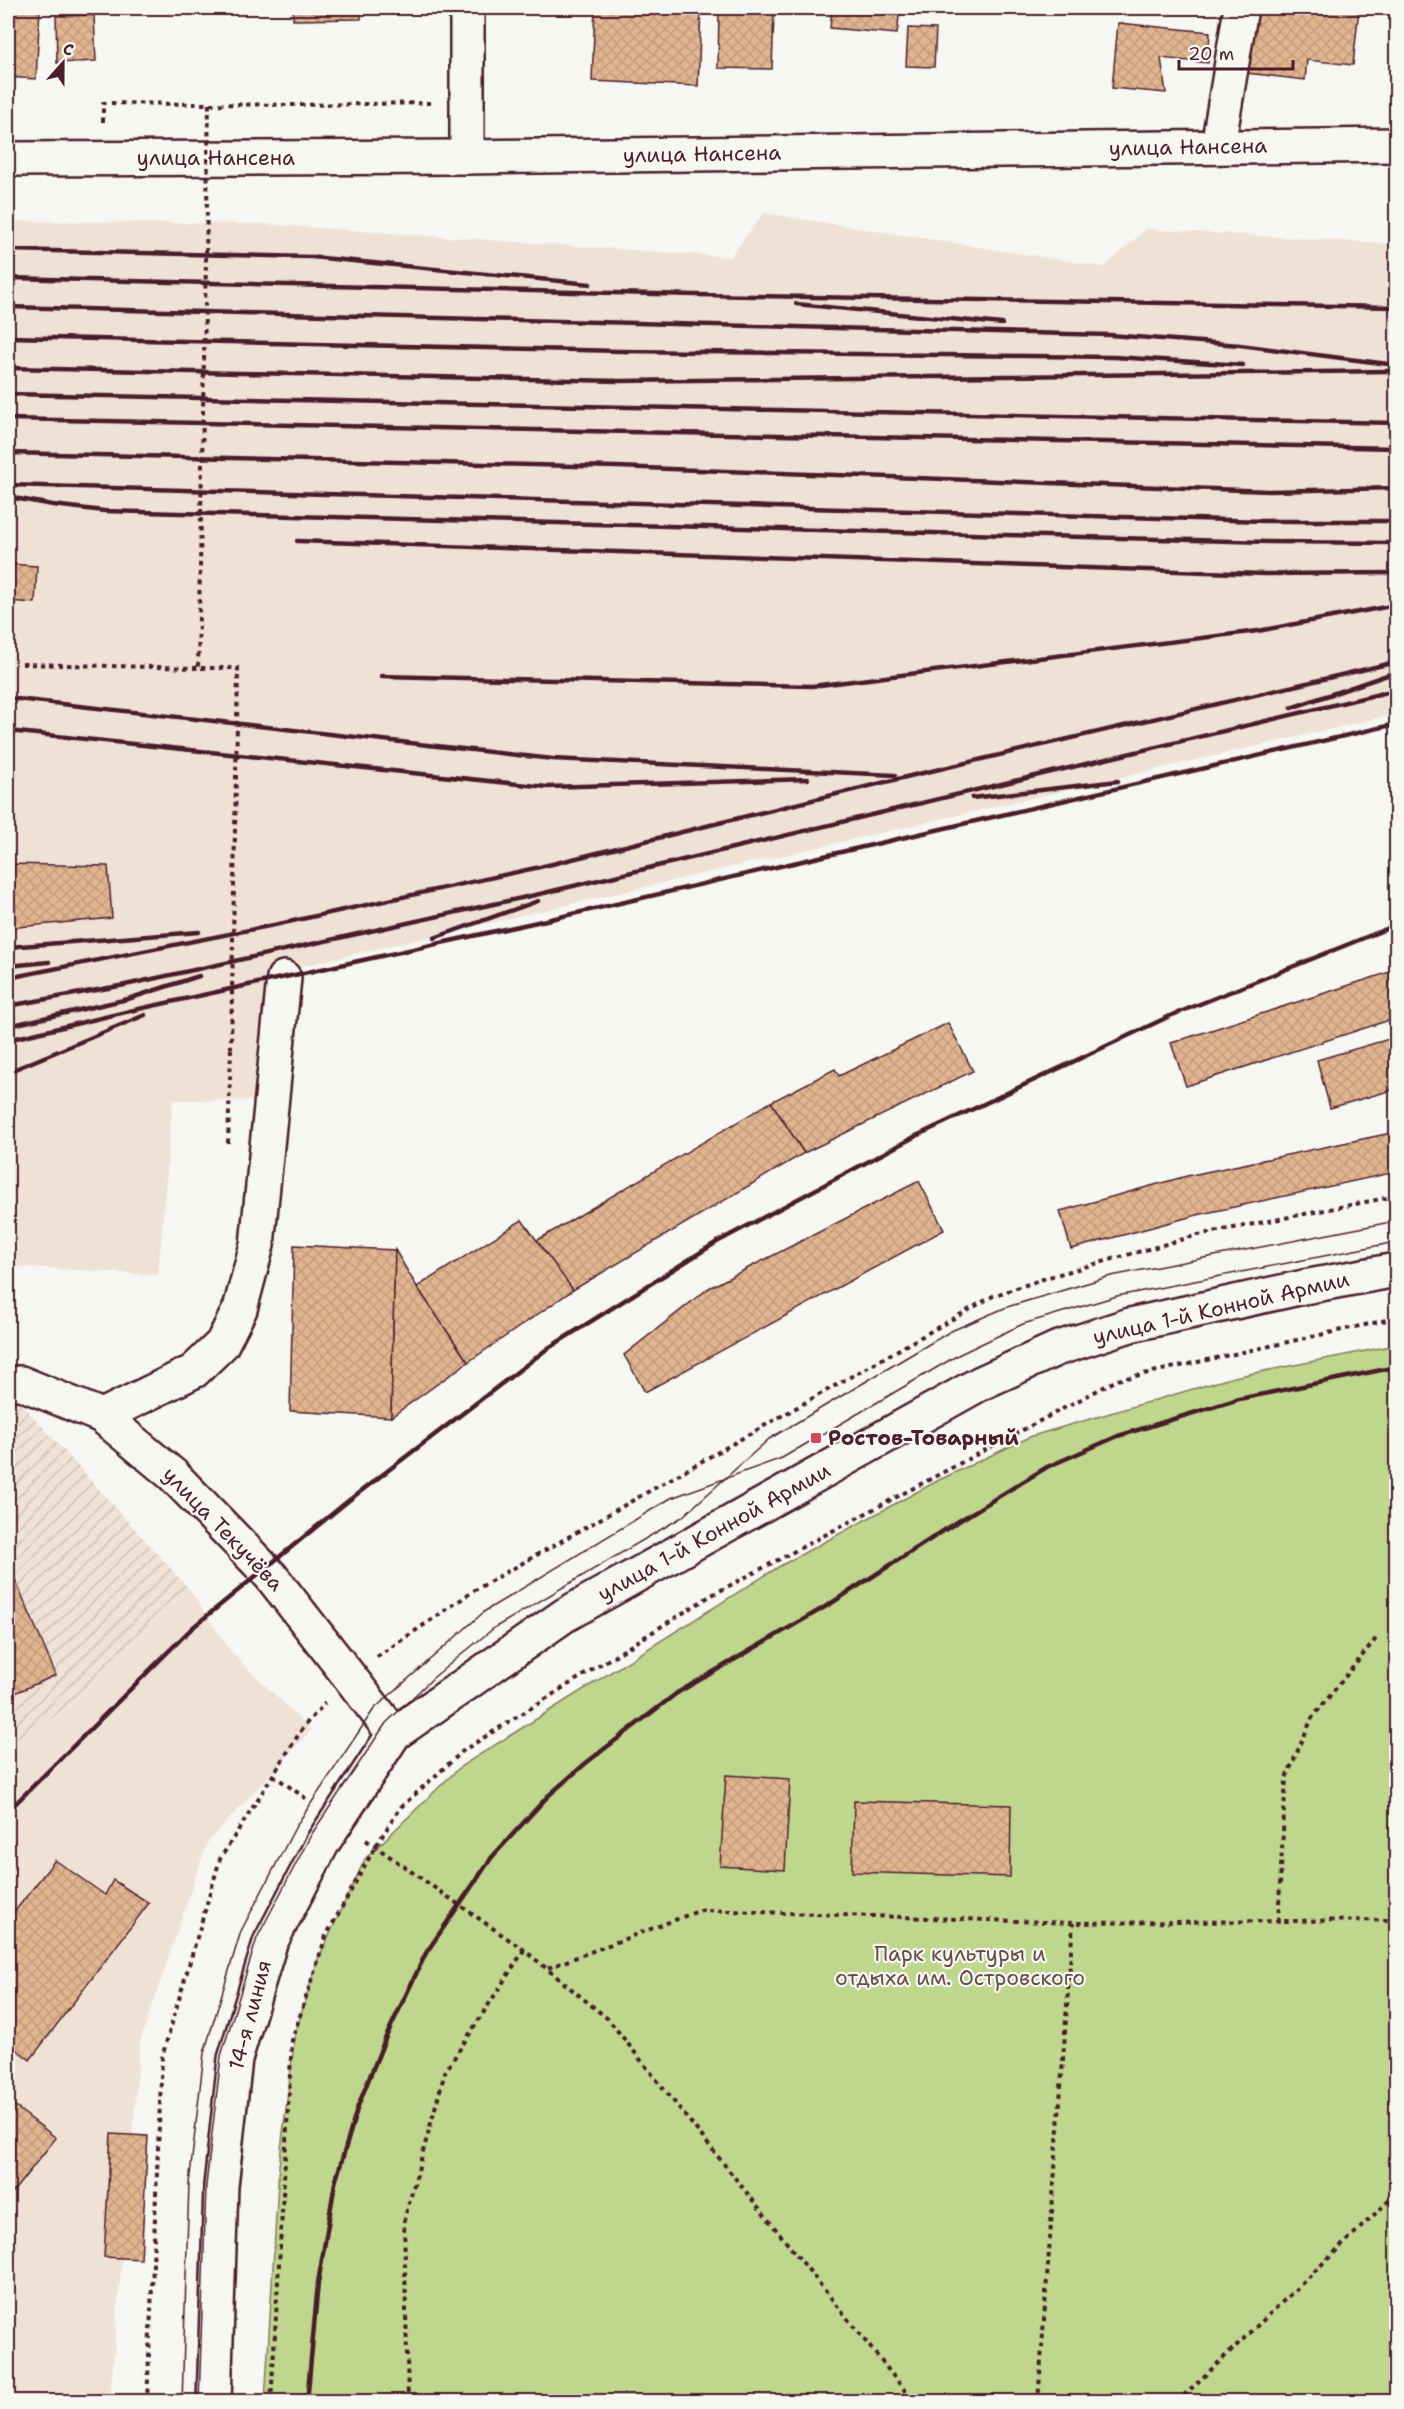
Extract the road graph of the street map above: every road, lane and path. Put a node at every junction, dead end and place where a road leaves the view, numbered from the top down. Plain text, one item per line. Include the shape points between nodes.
1 (467, 8) edge
2 (1241, 8) edge
3 (467, 102) junction
4 (103, 103) dead end
5 (209, 104) junction
6 (1396, 145) edge
7 (1218, 146) junction
8 (467, 157) junction
9 (8, 159) edge
10 (22, 664) dead end
11 (198, 668) junction
12 (284, 978) dead end
13 (228, 1147) dead end
14 (1396, 1196) edge
15 (1396, 1270) edge
16 (1396, 1318) edge
17 (8, 1383) edge
18 (102, 1416) junction
19 (1378, 1636) dead end
20 (349, 1676) junction
21 (394, 1734) junction
22 (408, 1871) dead end
23 (1396, 1920) edge
24 (1278, 1921) junction
25 (1073, 1923) junction
26 (524, 1950) junction
27 (548, 1968) junction
28 (1396, 2194) edge
29 (147, 2402) edge
30 (214, 2402) edge
31 (271, 2402) edge
32 (408, 2402) edge
33 (914, 2402) edge
34 (1038, 2402) edge
35 (1178, 2402) edge

1 - 3 main road
2 - 7 main road
3 - 5 path
3 - 8 main road
4 - 5 path
5 - 11 path, bridge
6 - 7 main road, улица Нансена
7 - 8 main road, улица Нансена
8 - 9 main road, улица Нансена
10 - 11 path
11 - 13 path, bridge via 238,668
12 - 18 main road via 257,1245 240,1309 222,1344 194,1371
14 - 20 path via 1198,1235 993,1296 475,1590
15 - 21 main road, улица 1-й Конной Армии via 1130,1325 1056,1349 981,1383 565,1615
16 - 31 path via 1117,1380 710,1596 464,1750 401,1807 326,1936 292,2040
17 - 18 main road, улица Текучёва via 21,1383
18 - 20 main road, улица Текучёва via 173,1475 263,1568
19 - 24 path via 1312,1718 1286,1778
20 - 21 main road, улица Текучёва
20 - 29 path via 304,1726 220,1859 162,2057
21 - 30 main road, 14-я линия via 323,1842 270,1943 235,2059 221,2186
22 - 26 path
23 - 24 path
24 - 25 path
25 - 27 path via 701,1910
25 - 34 path
26 - 27 path
26 - 32 path via 445,2072 404,2222
27 - 33 path via 608,2019
28 - 35 path

